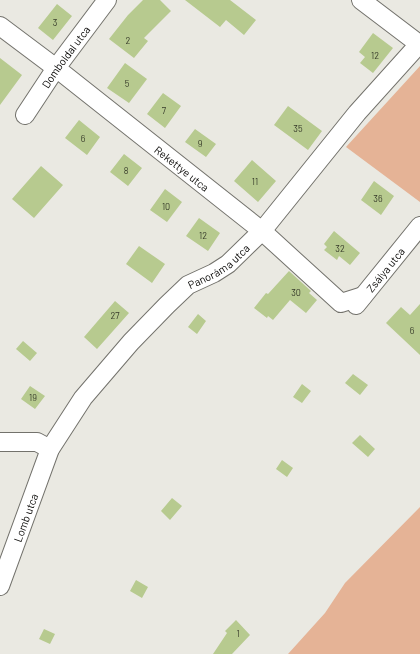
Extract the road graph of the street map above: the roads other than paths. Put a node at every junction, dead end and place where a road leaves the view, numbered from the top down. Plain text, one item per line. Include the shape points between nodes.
1 (107, 0) edge
2 (361, 0) edge
3 (0, 26) edge
4 (420, 44) edge
5 (56, 68) junction
6 (25, 115) dead end
7 (420, 226) edge
8 (262, 231) junction
9 (363, 296) junction
10 (351, 311) dead end
11 (0, 442) edge
12 (50, 449) junction
13 (0, 586) edge

1 - 5 street, Domboldal utca
2 - 4 street
3 - 5 street, Rekettye utca
4 - 8 street, Panoráma utca via 357,113
5 - 6 street, Domboldal utca
5 - 8 street, Rekettye utca
7 - 9 street, Zsálya utca
8 - 9 street, Rekettye utca via 341,303
8 - 12 street, Panoráma utca via 228,264 188,285 131,342 83,398
9 - 10 street, Zsálya utca
11 - 12 street via 37,442
12 - 13 street, Lomb utca

